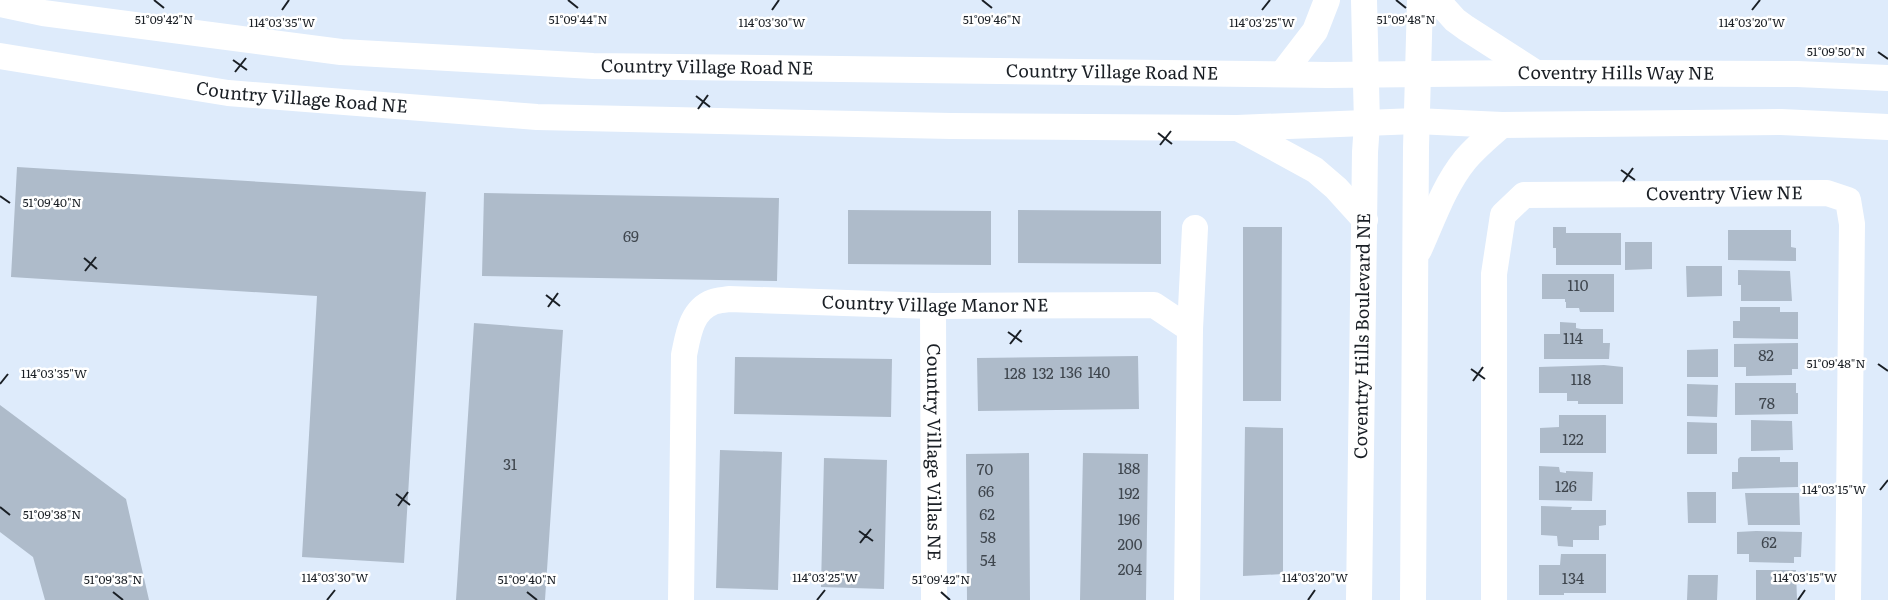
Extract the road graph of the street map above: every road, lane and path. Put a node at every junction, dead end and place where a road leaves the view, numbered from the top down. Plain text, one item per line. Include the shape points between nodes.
1 (1327, 0) edge
2 (1364, 0) edge
3 (1420, 0) edge
4 (1437, 0) edge
5 (0, 4) edge
6 (0, 56) edge
7 (1536, 73) junction
8 (1282, 74) junction
9 (1366, 74) junction
10 (1418, 75) junction
11 (1888, 78) edge
12 (1416, 121) junction
13 (1367, 124) junction
14 (1502, 125) junction
15 (1888, 127) edge
16 (1237, 128) junction
17 (1365, 220) junction
18 (1196, 228) dead end
19 (1415, 259) junction
20 (933, 306) junction
21 (1190, 329) junction
22 (681, 600) edge
23 (934, 600) edge
24 (1187, 600) edge
25 (1359, 600) edge
26 (1413, 600) edge
27 (1494, 600) edge
28 (1848, 600) edge

1 - 8 street via 1315,31
2 - 9 street
3 - 10 street
4 - 7 street via 1455,20
5 - 8 street, Country Village Road NE via 43,13 341,52 583,66
6 - 16 street, Country Village Road NE via 228,93 537,117 942,126
7 - 10 street, Coventry Hills Way NE
7 - 11 street, Coventry Hills Way NE via 1787,74
8 - 9 street, Country Village Road NE
9 - 10 street, Country Village Road NE
9 - 13 street, Coventry Hills Boulevard NE
10 - 12 street
12 - 13 street, Country Village Road NE
12 - 14 street
12 - 19 street
13 - 16 street, Country Village Road NE
13 - 17 street, Coventry Hills Boulevard NE
14 - 15 street via 1781,122
14 - 19 street via 1464,161 1446,189
16 - 17 street via 1314,170 1336,188
17 - 25 street, Coventry Hills Boulevard NE
18 - 21 street
19 - 26 street
20 - 21 street, Country Village Manor NE via 1154,305
20 - 22 street, Country Village Manor NE via 729,300 712,302 701,311 692,322 684,355
20 - 23 street, Country Village Villas NE
21 - 24 street
27 - 28 street, Coventry View NE via 1494,274 1503,215 1524,195 1827,193 1848,200 1852,224

